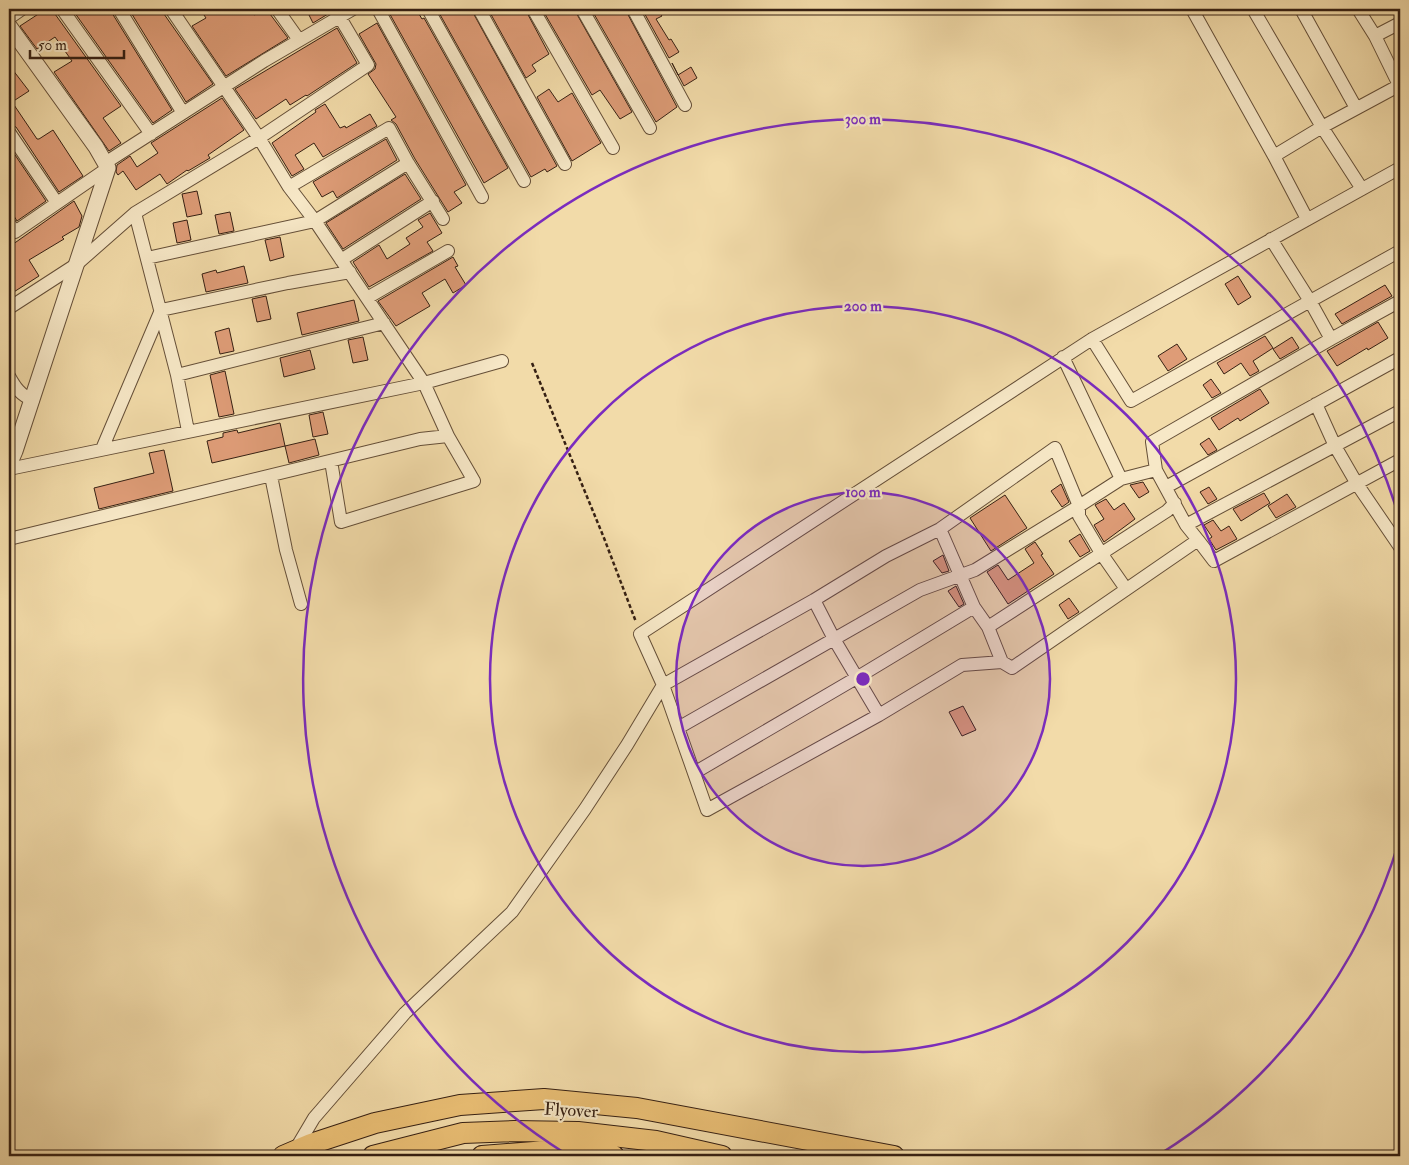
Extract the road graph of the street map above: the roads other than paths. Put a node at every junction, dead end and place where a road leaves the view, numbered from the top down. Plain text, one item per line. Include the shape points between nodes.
1 (22, 9) edge
2 (62, 9) edge
3 (119, 9) edge
4 (171, 9) edge
5 (277, 9) edge
6 (353, 9) edge
7 (378, 9) edge
8 (428, 9) edge
9 (478, 9) edge
10 (534, 9) edge
11 (582, 9) edge
12 (633, 9) edge
13 (1192, 9) edge
14 (1253, 9) edge
15 (1302, 9) edge
16 (1358, 9) edge
17 (338, 13) edge
18 (9, 18) edge
19 (1400, 23) edge
20 (9, 26) edge
21 (1375, 36) junction
22 (299, 40) junction
23 (1400, 85) edge
24 (223, 86) junction
25 (686, 105) dead end
26 (1356, 108) junction
27 (183, 113) junction
28 (1322, 127) junction
29 (650, 128) dead end
30 (9, 132) edge
31 (151, 134) junction
32 (259, 138) junction
33 (613, 148) dead end
34 (1274, 156) junction
35 (408, 164) junction
36 (565, 164) dead end
37 (106, 166) junction
38 (1400, 168) edge
39 (524, 181) dead end
40 (289, 187) junction
41 (1362, 189) junction
42 (482, 197) dead end
43 (432, 201) junction
44 (57, 203) junction
45 (135, 214) junction
46 (442, 219) dead end
47 (1307, 219) junction
48 (315, 221) junction
49 (11, 230) edge
50 (1271, 239) junction
51 (448, 251) dead end
52 (1400, 252) edge
53 (147, 258) junction
54 (341, 260) junction
55 (77, 264) junction
56 (350, 272) junction
57 (367, 298) junction
58 (1310, 301) junction
59 (1400, 301) edge
60 (9, 308) edge
61 (160, 310) junction
62 (384, 322) junction
63 (1092, 339) junction
64 (1331, 339) junction
65 (1064, 357) junction
66 (1400, 358) edge
67 (502, 361) dead end
68 (178, 375) junction
69 (9, 376) edge
70 (424, 383) junction
71 (33, 400) junction
72 (1316, 404) junction
73 (1400, 412) edge
74 (188, 431) junction
75 (448, 436) junction
76 (1335, 446) junction
77 (102, 449) junction
78 (1400, 460) edge
79 (331, 461) junction
80 (9, 467) edge
81 (1156, 470) junction
82 (271, 476) junction
83 (1120, 480) junction
84 (1356, 484) junction
85 (1166, 487) junction
86 (1175, 503) junction
87 (1079, 506) junction
88 (1186, 525) junction
89 (940, 529) junction
90 (9, 539) edge
91 (1198, 540) junction
92 (1400, 547) edge
93 (1101, 553) junction
94 (961, 575) junction
95 (1126, 589) junction
96 (814, 600) junction
97 (301, 604) dead end
98 (974, 607) junction
99 (988, 627) junction
100 (834, 639) junction
101 (1002, 662) junction
102 (858, 677) junction
103 (663, 685) junction
104 (879, 715) junction
105 (678, 728) junction
106 (694, 773) junction
107 (282, 1156) edge
108 (307, 1156) edge
109 (373, 1156) edge
110 (482, 1156) edge
111 (614, 1156) edge
112 (722, 1156) edge
113 (839, 1156) edge
114 (894, 1156) edge

1 - 18 street
2 - 31 street
3 - 27 street
4 - 24 street
5 - 22 street
6 - 17 street
7 - 42 street
8 - 39 street
9 - 36 street
10 - 33 street
11 - 29 street
12 - 25 street
13 - 34 street
14 - 28 street
15 - 26 street
16 - 21 street
17 - 22 street
17 - 32 street via 368,65
19 - 21 street
20 - 37 street via 96,147
21 - 23 street
22 - 24 street
23 - 26 street
24 - 27 street
24 - 32 street
26 - 28 street
27 - 31 street
28 - 34 street
28 - 41 street
30 - 44 street
31 - 37 street
32 - 40 street
32 - 45 street
34 - 47 street
35 - 40 street via 389,128
35 - 43 street
35 - 48 street
37 - 44 street
37 - 55 street
38 - 41 street
40 - 48 street
41 - 47 street
43 - 46 street
43 - 54 street
44 - 49 street
45 - 53 street
45 - 55 street
47 - 50 street
48 - 53 street
48 - 54 street
50 - 58 street
50 - 63 street
51 - 57 street
52 - 58 street
53 - 61 street
54 - 56 street
55 - 60 street
55 - 71 street
56 - 57 street
56 - 61 street
57 - 62 street
58 - 63 street via 1131,401
58 - 64 street
59 - 64 street
61 - 68 street
61 - 77 street
62 - 68 street
62 - 70 street
63 - 65 street
64 - 81 street via 1152,442
65 - 83 street
65 - 103 street via 640,634
66 - 72 street
67 - 70 street
68 - 74 street
69 - 71 street via 19,392
70 - 74 street
70 - 75 street
71 - 80 street
72 - 76 street
72 - 85 street
73 - 76 street
74 - 77 street
75 - 79 street
75 - 79 street via 474,482 341,522
76 - 84 street
76 - 88 street
77 - 80 street
78 - 84 street
79 - 82 street
81 - 83 street
81 - 85 street
82 - 90 street
82 - 97 street
83 - 87 street
84 - 91 street via 1214,561
84 - 92 street
85 - 86 street
86 - 88 street
86 - 93 street
87 - 89 street via 1055,448
87 - 93 street via 1079,516
87 - 94 street via 975,570
88 - 91 street
89 - 94 street
89 - 96 street via 886,556
91 - 95 street
93 - 95 street
93 - 99 street
94 - 98 street
94 - 100 street via 920,590
95 - 101 street via 1012,668
96 - 100 street
96 - 103 street
98 - 99 street
98 - 102 street
99 - 101 street
100 - 102 street
100 - 105 street
101 - 104 street via 962,665
102 - 104 street
102 - 106 street
103 - 105 street
103 - 107 street via 627,746 512,912 405,1013 314,1118 298,1145
104 - 106 street via 707,810
105 - 106 street
107 - 114 highway via 375,1122 460,1106 544,1099 637,1108
108 - 113 highway, Flyover via 386,1128 482,1108 579,1108 660,1120
109 - 112 highway, Flyover via 463,1133 514,1131 578,1132 656,1141
110 - 111 highway via 572,1149

